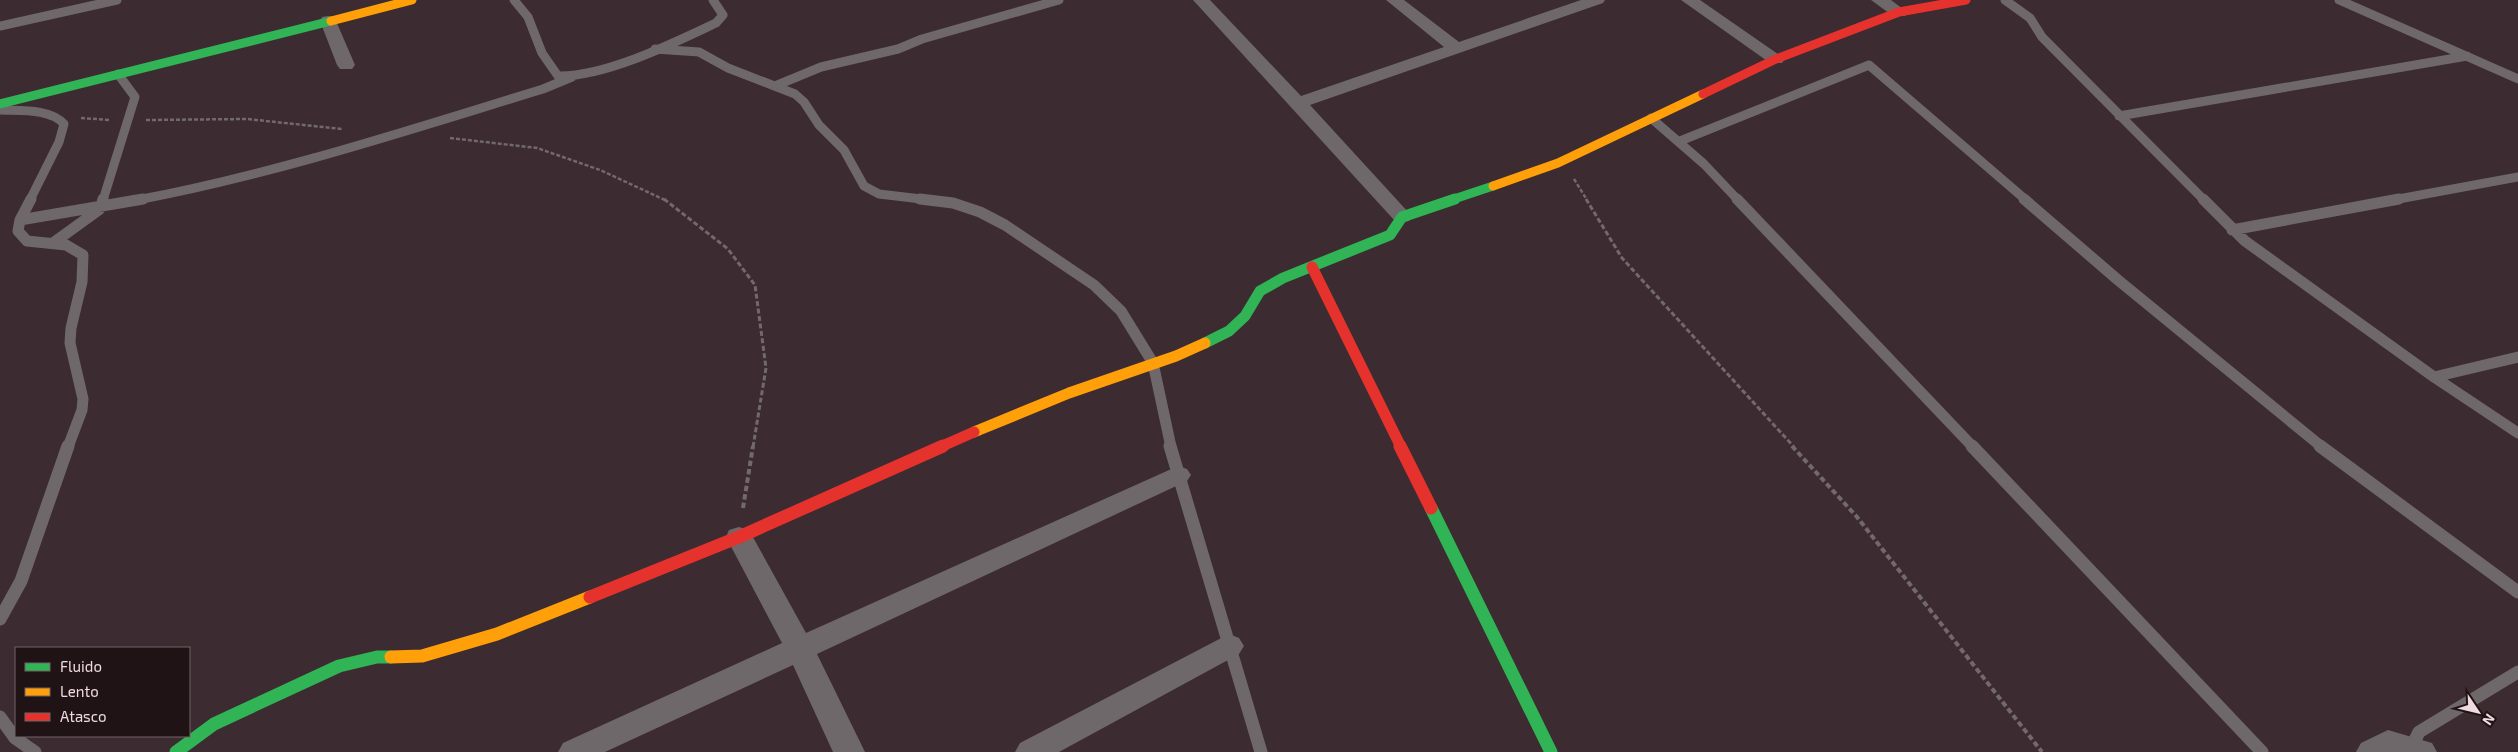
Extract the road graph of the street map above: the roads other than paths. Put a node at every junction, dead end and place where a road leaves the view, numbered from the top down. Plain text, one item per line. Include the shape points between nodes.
1 (117, 0) edge
2 (412, 0) edge
3 (514, 0) edge
4 (713, 0) edge
5 (1059, 0) edge
6 (1201, 0) edge
7 (1394, 0) edge
8 (1597, 0) edge
9 (1689, 0) edge
10 (1879, 0) edge
11 (1966, 0) edge
12 (2005, 0) edge
13 (2339, 0) edge
14 (1950, 2) edge
15 (1899, 12) junction
16 (328, 21) junction
17 (0, 26) edge
18 (655, 49) junction
19 (1457, 49) junction
20 (2466, 56) junction
21 (1776, 58) junction
22 (346, 65) dead end
23 (118, 74) junction
24 (572, 77) junction
25 (2518, 79) edge
26 (775, 86) junction
27 (1, 103) edge
28 (1298, 104) junction
29 (2119, 116) junction
30 (1651, 118) junction
31 (1680, 141) junction
32 (2518, 178) edge
33 (100, 208) junction
34 (1402, 217) junction
35 (20, 220) junction
36 (2232, 230) junction
37 (53, 243) junction
38 (1312, 267) junction
39 (2518, 357) edge
40 (1154, 363) junction
41 (2434, 377) junction
42 (2518, 432) edge
43 (1178, 476) junction
44 (739, 537) junction
45 (2518, 592) edge
46 (0, 619) edge
47 (1229, 646) junction
48 (798, 647) junction
49 (2518, 672) edge
50 (0, 717) edge
51 (2416, 750) edge
52 (35, 752) edge
53 (176, 752) edge
54 (574, 752) edge
55 (849, 752) edge
56 (1031, 752) edge
57 (1261, 752) edge
58 (1551, 752) edge
59 (2262, 752) edge
60 (2372, 752) edge

1 - 17 lane
2 - 16 street
3 - 24 lane via 528,16 542,53 558,76
4 - 18 lane via 723,15 719,21
5 - 26 lane via 922,39 898,49 821,67
6 - 28 street
7 - 19 street
8 - 19 street
9 - 21 street
10 - 15 street
11 - 14 street
12 - 29 lane via 2030,18 2042,37
13 - 20 lane
14 - 15 street
15 - 21 street
16 - 22 street
16 - 23 street
18 - 24 lane
18 - 26 lane via 700,52 728,68
19 - 28 street
20 - 25 lane
20 - 29 lane
21 - 30 street
23 - 27 street
23 - 33 lane via 135,97
24 - 33 lane via 543,89 351,147
26 - 40 lane via 804,102 844,150 864,186 890,197 960,205 999,222 1103,293 1121,311
27 - 35 lane via 60,118 64,124 59,142
28 - 34 street
29 - 36 lane
30 - 31 lane
30 - 34 street via 1558,162
31 - 45 lane via 1869,64 2118,280 2335,458
31 - 59 lane
32 - 36 lane
33 - 35 lane
33 - 37 lane
34 - 38 street via 1390,235
35 - 37 lane via 18,231 23,239
36 - 41 lane
37 - 46 lane via 76,249 82,255 82,283 69,342 84,388 82,410 42,516 34,548
38 - 40 street via 1260,291 1245,316 1229,331 1183,354
38 - 58 street
39 - 41 lane
40 - 43 lane
40 - 44 street via 1022,412
41 - 42 lane
43 - 47 lane
43 - 48 street
44 - 48 street
44 - 53 street via 497,634 422,656 378,657 339,666 222,720
47 - 56 street
47 - 57 lane
48 - 54 street
48 - 55 street
49 - 51 lane via 2419,732
50 - 52 lane via 15,738
51 - 60 street via 2388,743

